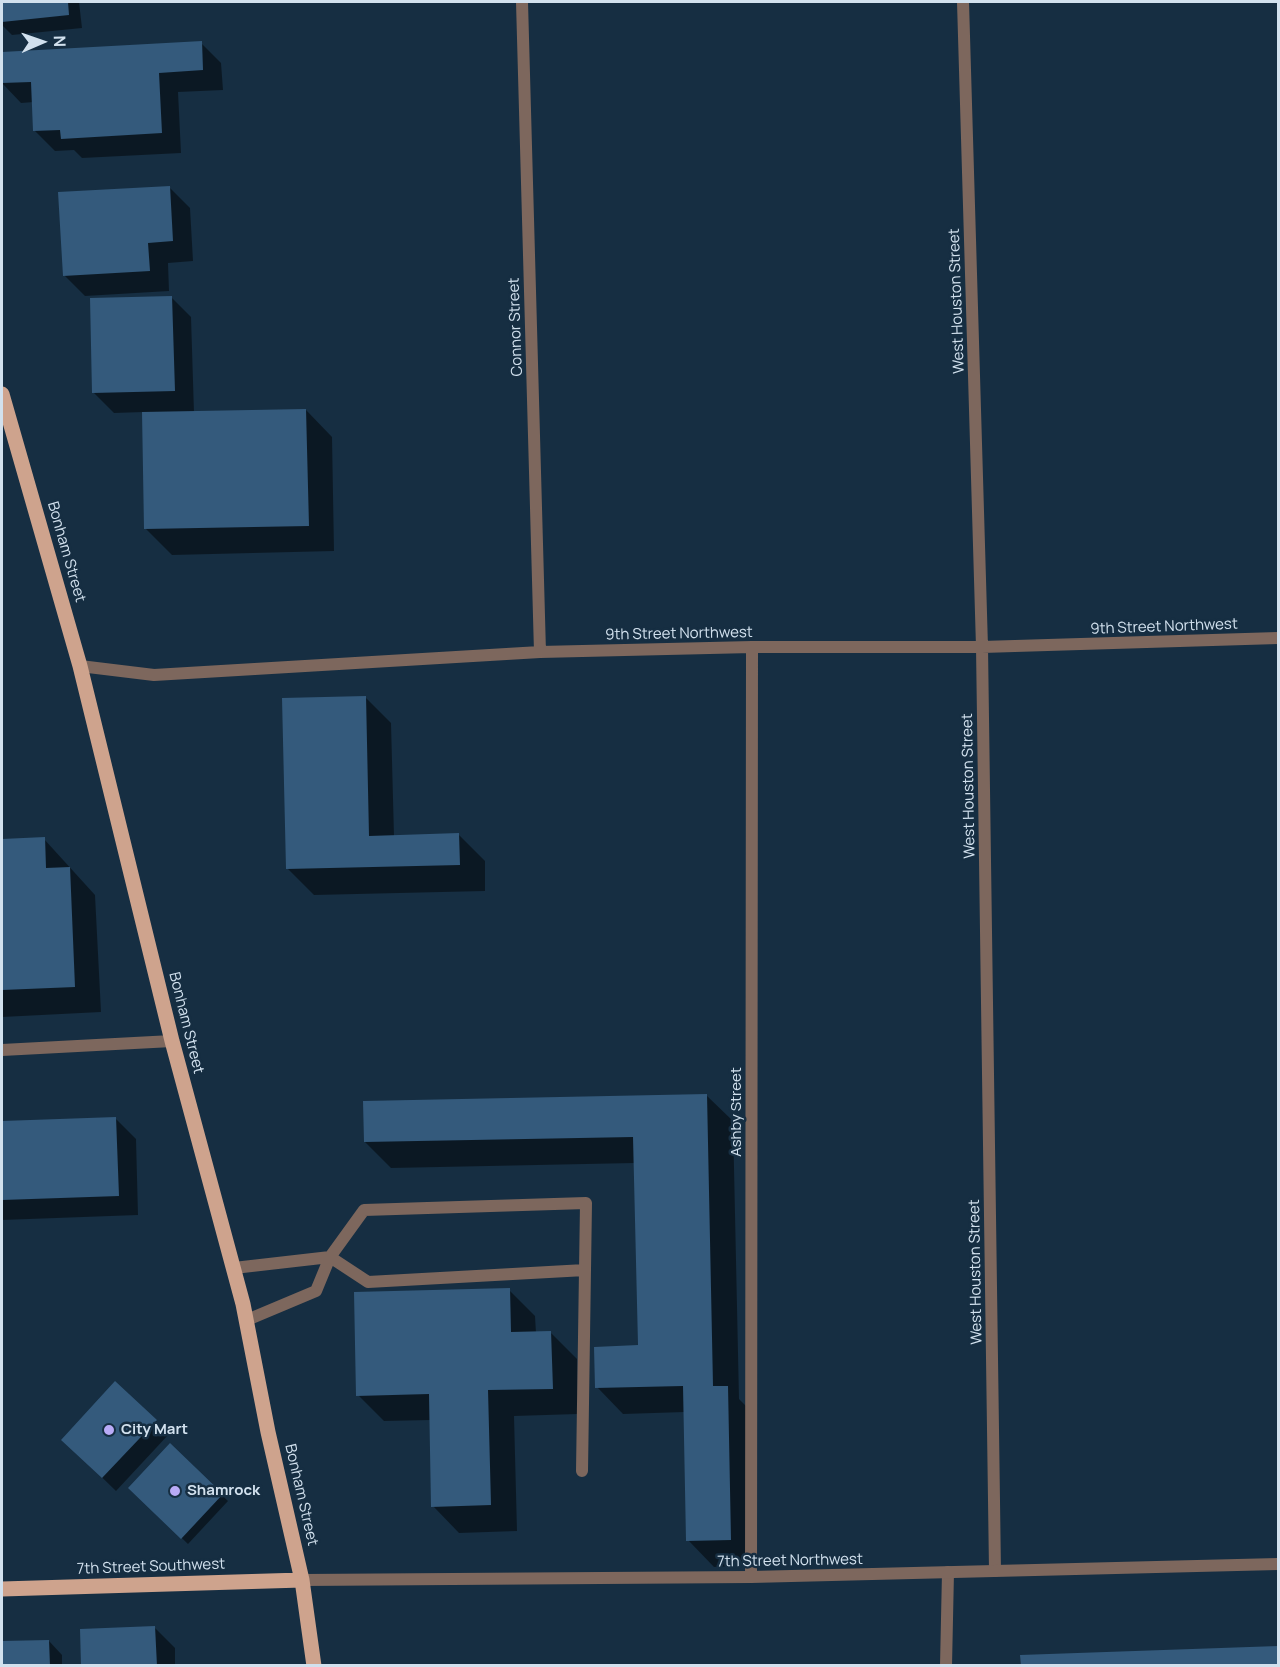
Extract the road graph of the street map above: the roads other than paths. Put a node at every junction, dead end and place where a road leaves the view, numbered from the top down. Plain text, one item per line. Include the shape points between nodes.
1 (522, 2) edge
2 (963, 2) edge
3 (2, 394) edge
4 (1278, 638) edge
5 (752, 647) junction
6 (982, 647) junction
7 (540, 652) junction
8 (80, 666) junction
9 (172, 1041) junction
10 (2, 1050) edge
11 (330, 1257) junction
12 (234, 1268) junction
13 (585, 1270) junction
14 (247, 1320) junction
15 (582, 1471) dead end
16 (1278, 1564) edge
17 (995, 1571) junction
18 (948, 1572) junction
19 (751, 1577) junction
20 (302, 1580) junction
21 (2, 1589) edge
22 (314, 1665) edge
23 (946, 1665) edge

1 - 7 street, Connor Street
2 - 6 street, West Houston Street
3 - 8 main road, Bonham Street
4 - 6 street, 9th Street Northwest
5 - 6 street, 9th Street Northwest
5 - 7 street, 9th Street Northwest
5 - 19 street, Ashby Street
6 - 17 street, West Houston Street
7 - 8 street, 9th Street Northwest via 154,675
8 - 9 main road, Bonham Street
9 - 10 street
9 - 12 main road, Bonham Street
11 - 12 street
11 - 13 street via 368,1282
11 - 13 street via 364,1210 586,1203
11 - 14 street via 316,1291
12 - 14 main road, Bonham Street
13 - 15 street
14 - 20 main road, Bonham Street
16 - 17 street, 7th Street Northwest
17 - 18 street, 7th Street Northwest
18 - 19 street, 7th Street Northwest
18 - 23 street
19 - 20 street, 7th Street Northwest
20 - 21 main road, 7th Street Southwest
20 - 22 main road, Bonham Street

